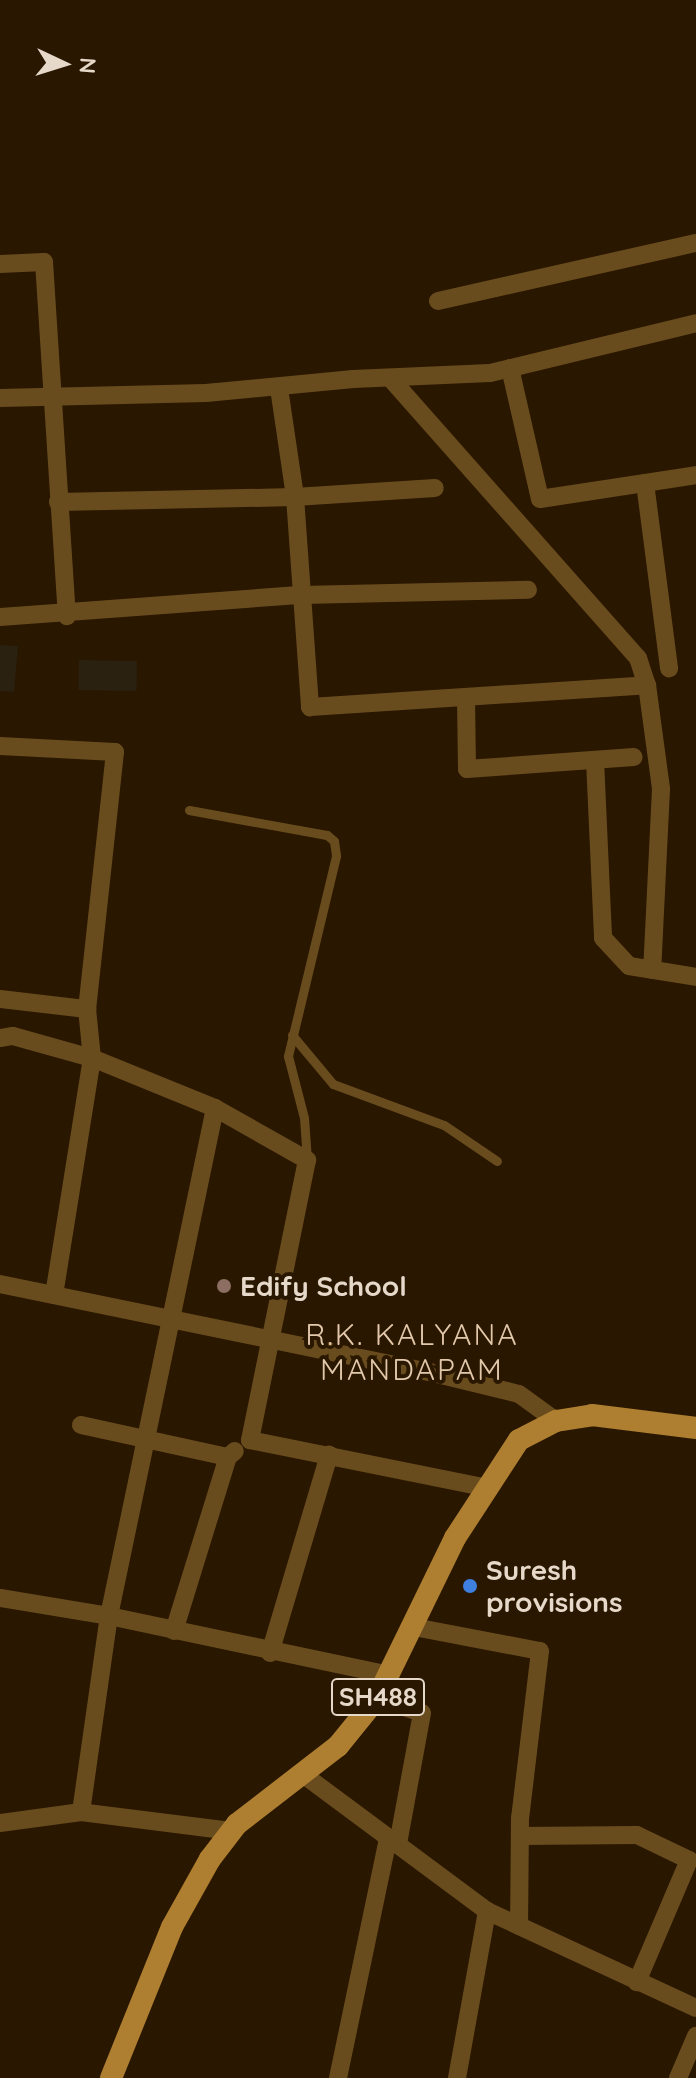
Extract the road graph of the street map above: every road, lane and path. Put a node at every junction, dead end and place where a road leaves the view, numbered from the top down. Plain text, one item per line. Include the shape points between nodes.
1 (696, 243) edge
2 (0, 264) edge
3 (438, 301) dead end
4 (696, 323) edge
5 (510, 368) junction
6 (391, 379) junction
7 (279, 388) junction
8 (52, 396) junction
9 (0, 398) edge
10 (696, 475) edge
11 (645, 483) junction
12 (435, 488) dead end
13 (295, 497) junction
14 (58, 502) junction
15 (528, 590) dead end
16 (302, 595) junction
17 (67, 616) junction
18 (0, 617) edge
19 (669, 668) dead end
20 (647, 685) junction
21 (466, 697) junction
22 (0, 746) edge
23 (634, 757) dead end
24 (595, 760) junction
25 (189, 810) dead end
26 (652, 970) junction
27 (696, 977) edge
28 (0, 999) edge
29 (87, 1009) junction
30 (292, 1035) junction
31 (0, 1038) edge
32 (92, 1058) junction
33 (215, 1108) junction
34 (307, 1160) junction
35 (497, 1161) dead end
36 (0, 1284) edge
37 (54, 1295) junction
38 (175, 1316) junction
39 (268, 1340) junction
40 (556, 1421) junction
41 (81, 1425) dead end
42 (696, 1428) edge
43 (148, 1437) junction
44 (250, 1440) junction
45 (329, 1455) junction
46 (228, 1457) junction
47 (484, 1487) junction
48 (0, 1598) edge
49 (109, 1616) junction
50 (414, 1627) junction
51 (174, 1631) junction
52 (270, 1653) junction
53 (390, 1675) junction
54 (377, 1698) junction
55 (304, 1775) junction
56 (81, 1812) junction
57 (0, 1823) edge
58 (231, 1831) junction
59 (520, 1836) junction
60 (393, 1842) junction
61 (487, 1911) junction
62 (519, 1926) junction
63 (637, 1982) junction
64 (696, 2008) edge
65 (696, 2036) edge
66 (111, 2078) edge
67 (338, 2078) edge
68 (457, 2078) edge
69 (678, 2078) edge

1 - 3 street
2 - 8 street via 44,262
4 - 5 street
5 - 6 street
5 - 11 street via 540,499
6 - 7 street
6 - 20 street via 638,658
7 - 8 street
7 - 13 street
8 - 9 street
8 - 14 street
10 - 11 street
11 - 19 street
12 - 13 street
13 - 14 street
13 - 16 street
14 - 17 street
15 - 16 street
16 - 17 street
16 - 21 street via 310,707
17 - 18 street
20 - 21 street
20 - 26 street via 661,789
21 - 24 street via 467,769
22 - 29 street via 115,752
23 - 24 street
24 - 26 street via 603,938 629,966
25 - 30 lane via 327,835 334,841 336,856
26 - 27 street
28 - 29 street
29 - 32 street
30 - 34 lane via 289,1069 304,1118
30 - 35 lane via 333,1084 444,1125
31 - 32 street via 13,1036
32 - 33 street
32 - 37 street
33 - 34 street
33 - 38 street
34 - 39 street
36 - 37 street
37 - 38 street
38 - 39 street
38 - 43 street
39 - 40 street via 519,1394
39 - 44 street
40 - 42 main road, SH488 via 592,1415
40 - 47 main road, SH488 via 519,1440
41 - 43 street
43 - 46 street
43 - 49 street
44 - 45 street
44 - 46 street
45 - 47 street
45 - 52 street
46 - 51 street
47 - 50 main road, SH488
48 - 49 street
49 - 51 street
49 - 56 street
50 - 53 main road, SH488
50 - 59 street via 540,1651
51 - 52 street
52 - 53 street
53 - 54 main road, SH488
54 - 55 main road, SH488 via 338,1746
54 - 60 street via 422,1713
55 - 58 main road, SH488
55 - 60 street
56 - 57 street
56 - 58 street
58 - 66 main road, SH488 via 172,1927
59 - 62 street
59 - 63 street via 637,1835 689,1860
60 - 61 street
60 - 67 street
61 - 62 street
61 - 68 street
62 - 63 street
63 - 64 street
65 - 69 street

